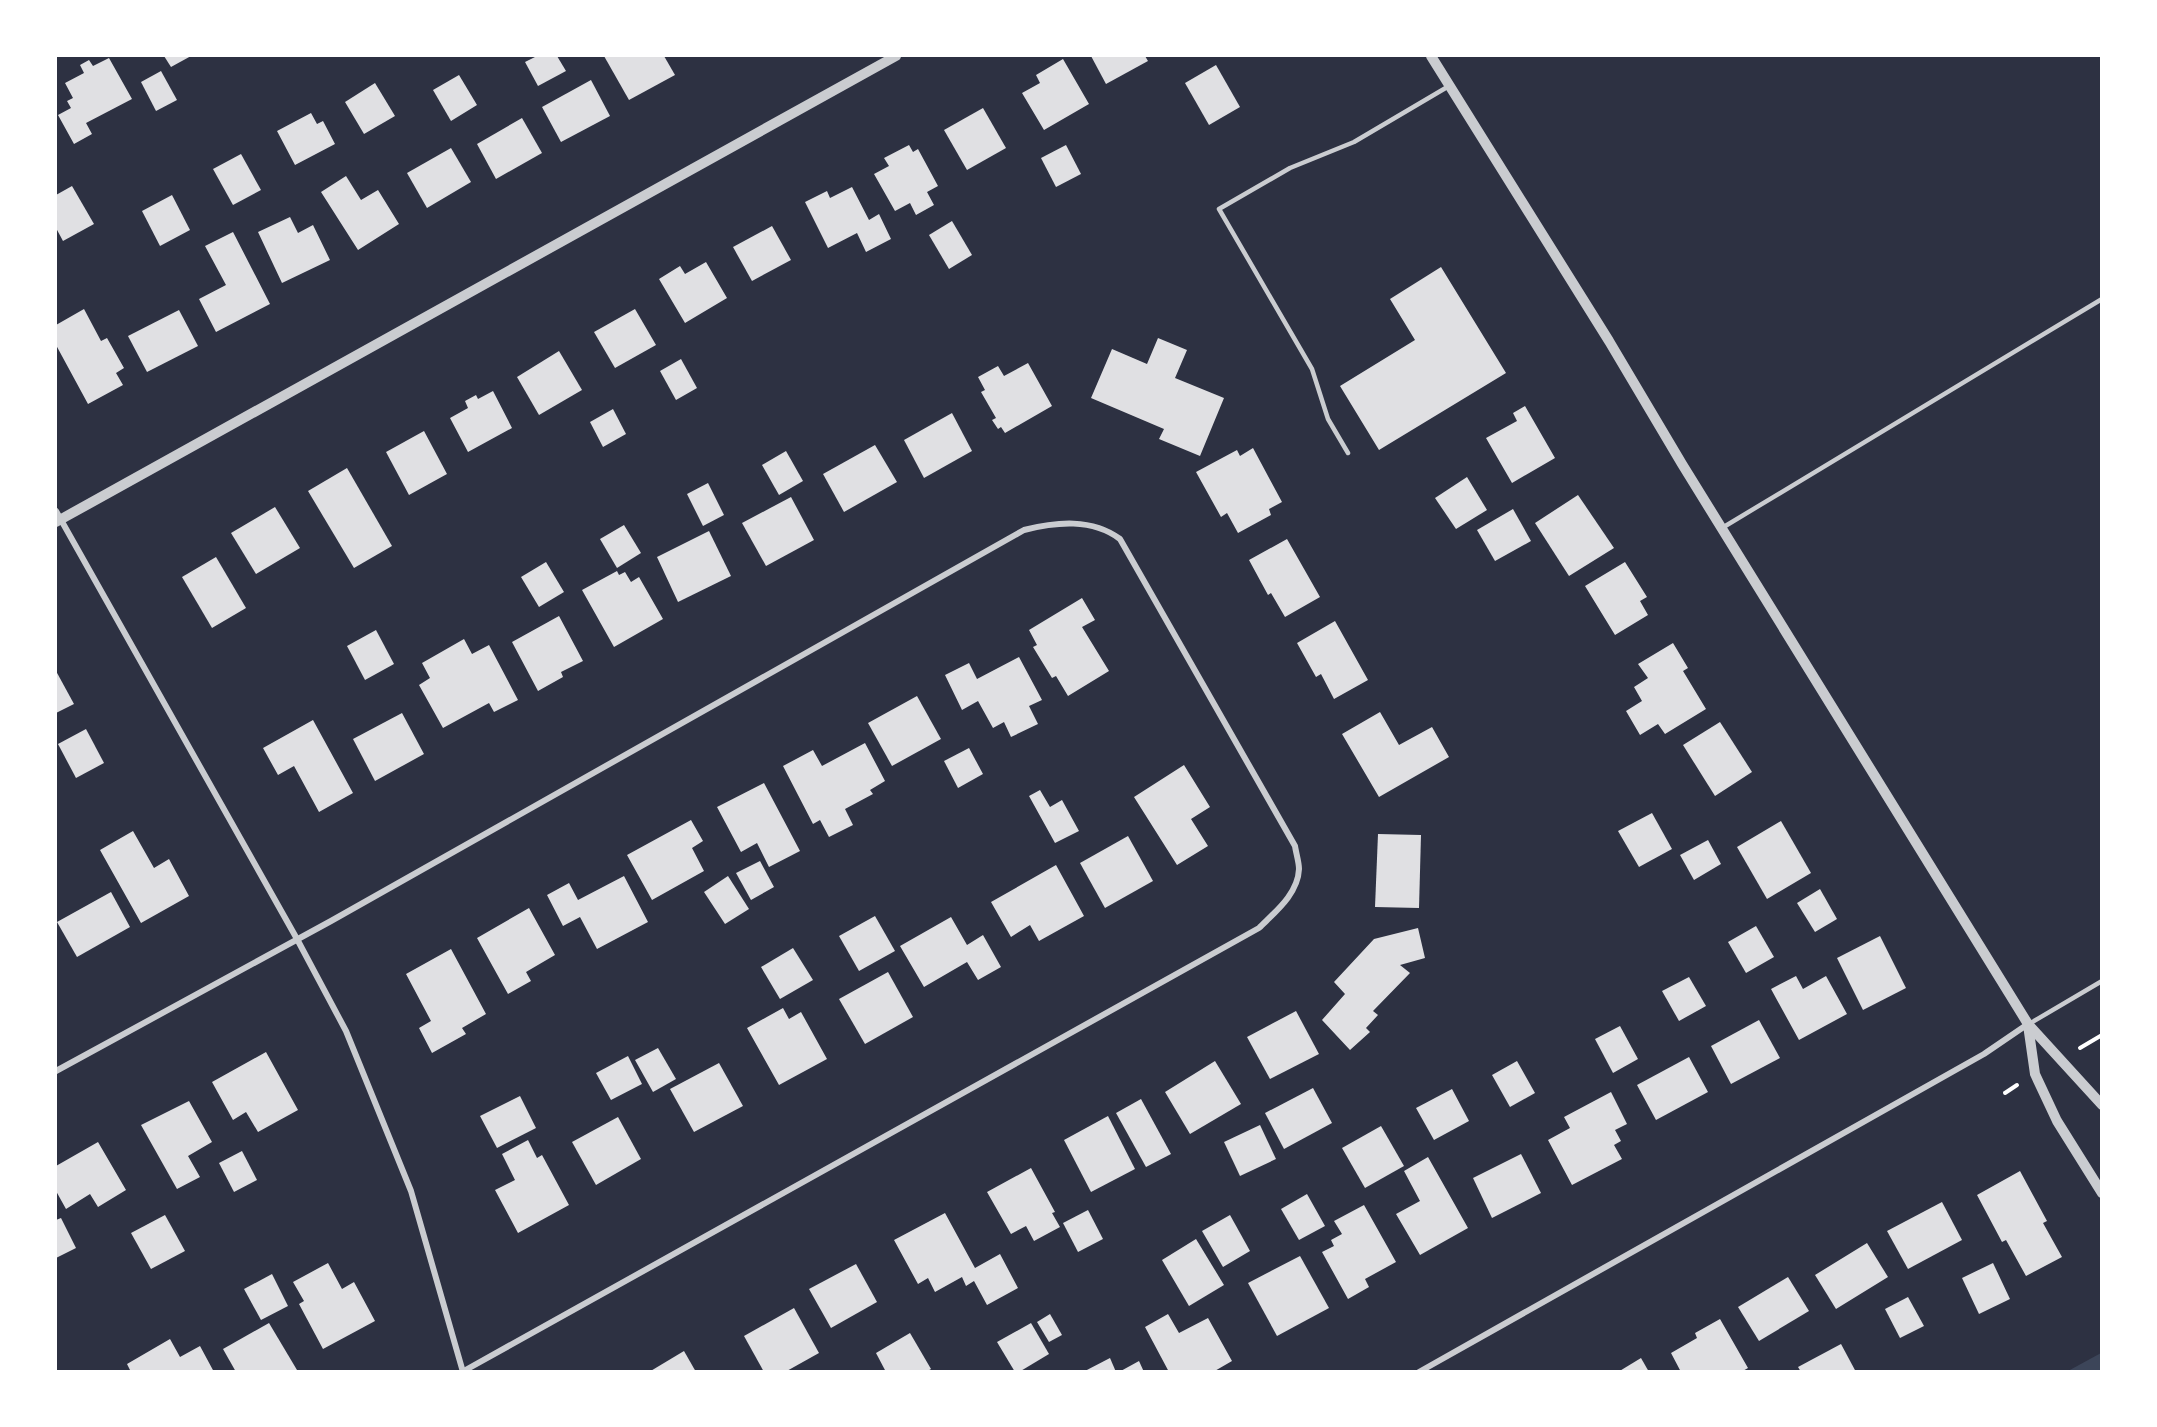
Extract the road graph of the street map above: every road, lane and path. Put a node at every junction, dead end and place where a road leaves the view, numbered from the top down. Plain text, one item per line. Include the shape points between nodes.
1 (897, 56) edge
2 (1431, 56) edge
3 (1449, 86) junction
4 (2102, 299) edge
5 (1348, 453) dead end
6 (57, 518) edge
7 (1722, 528) junction
8 (297, 939) junction
9 (2102, 981) edge
10 (2028, 1024) junction
11 (56, 1071) edge
12 (2102, 1105) edge
13 (2102, 1193) edge
14 (463, 1371) edge
15 (1419, 1371) edge

1 - 6 street
2 - 3 street
3 - 5 lane via 1354,142 1290,168 1219,209 1312,369 1328,419
3 - 7 street
4 - 7 lane
6 - 8 street
7 - 10 street
8 - 11 street
8 - 14 street via 346,1031 408,1181
8 - 14 street via 1024,530 1043,525 1090,525 1120,539 1295,846 1299,869 1294,887 1259,928
9 - 10 lane
10 - 12 street
10 - 13 street via 2035,1074 2057,1121
10 - 15 street via 1984,1054

